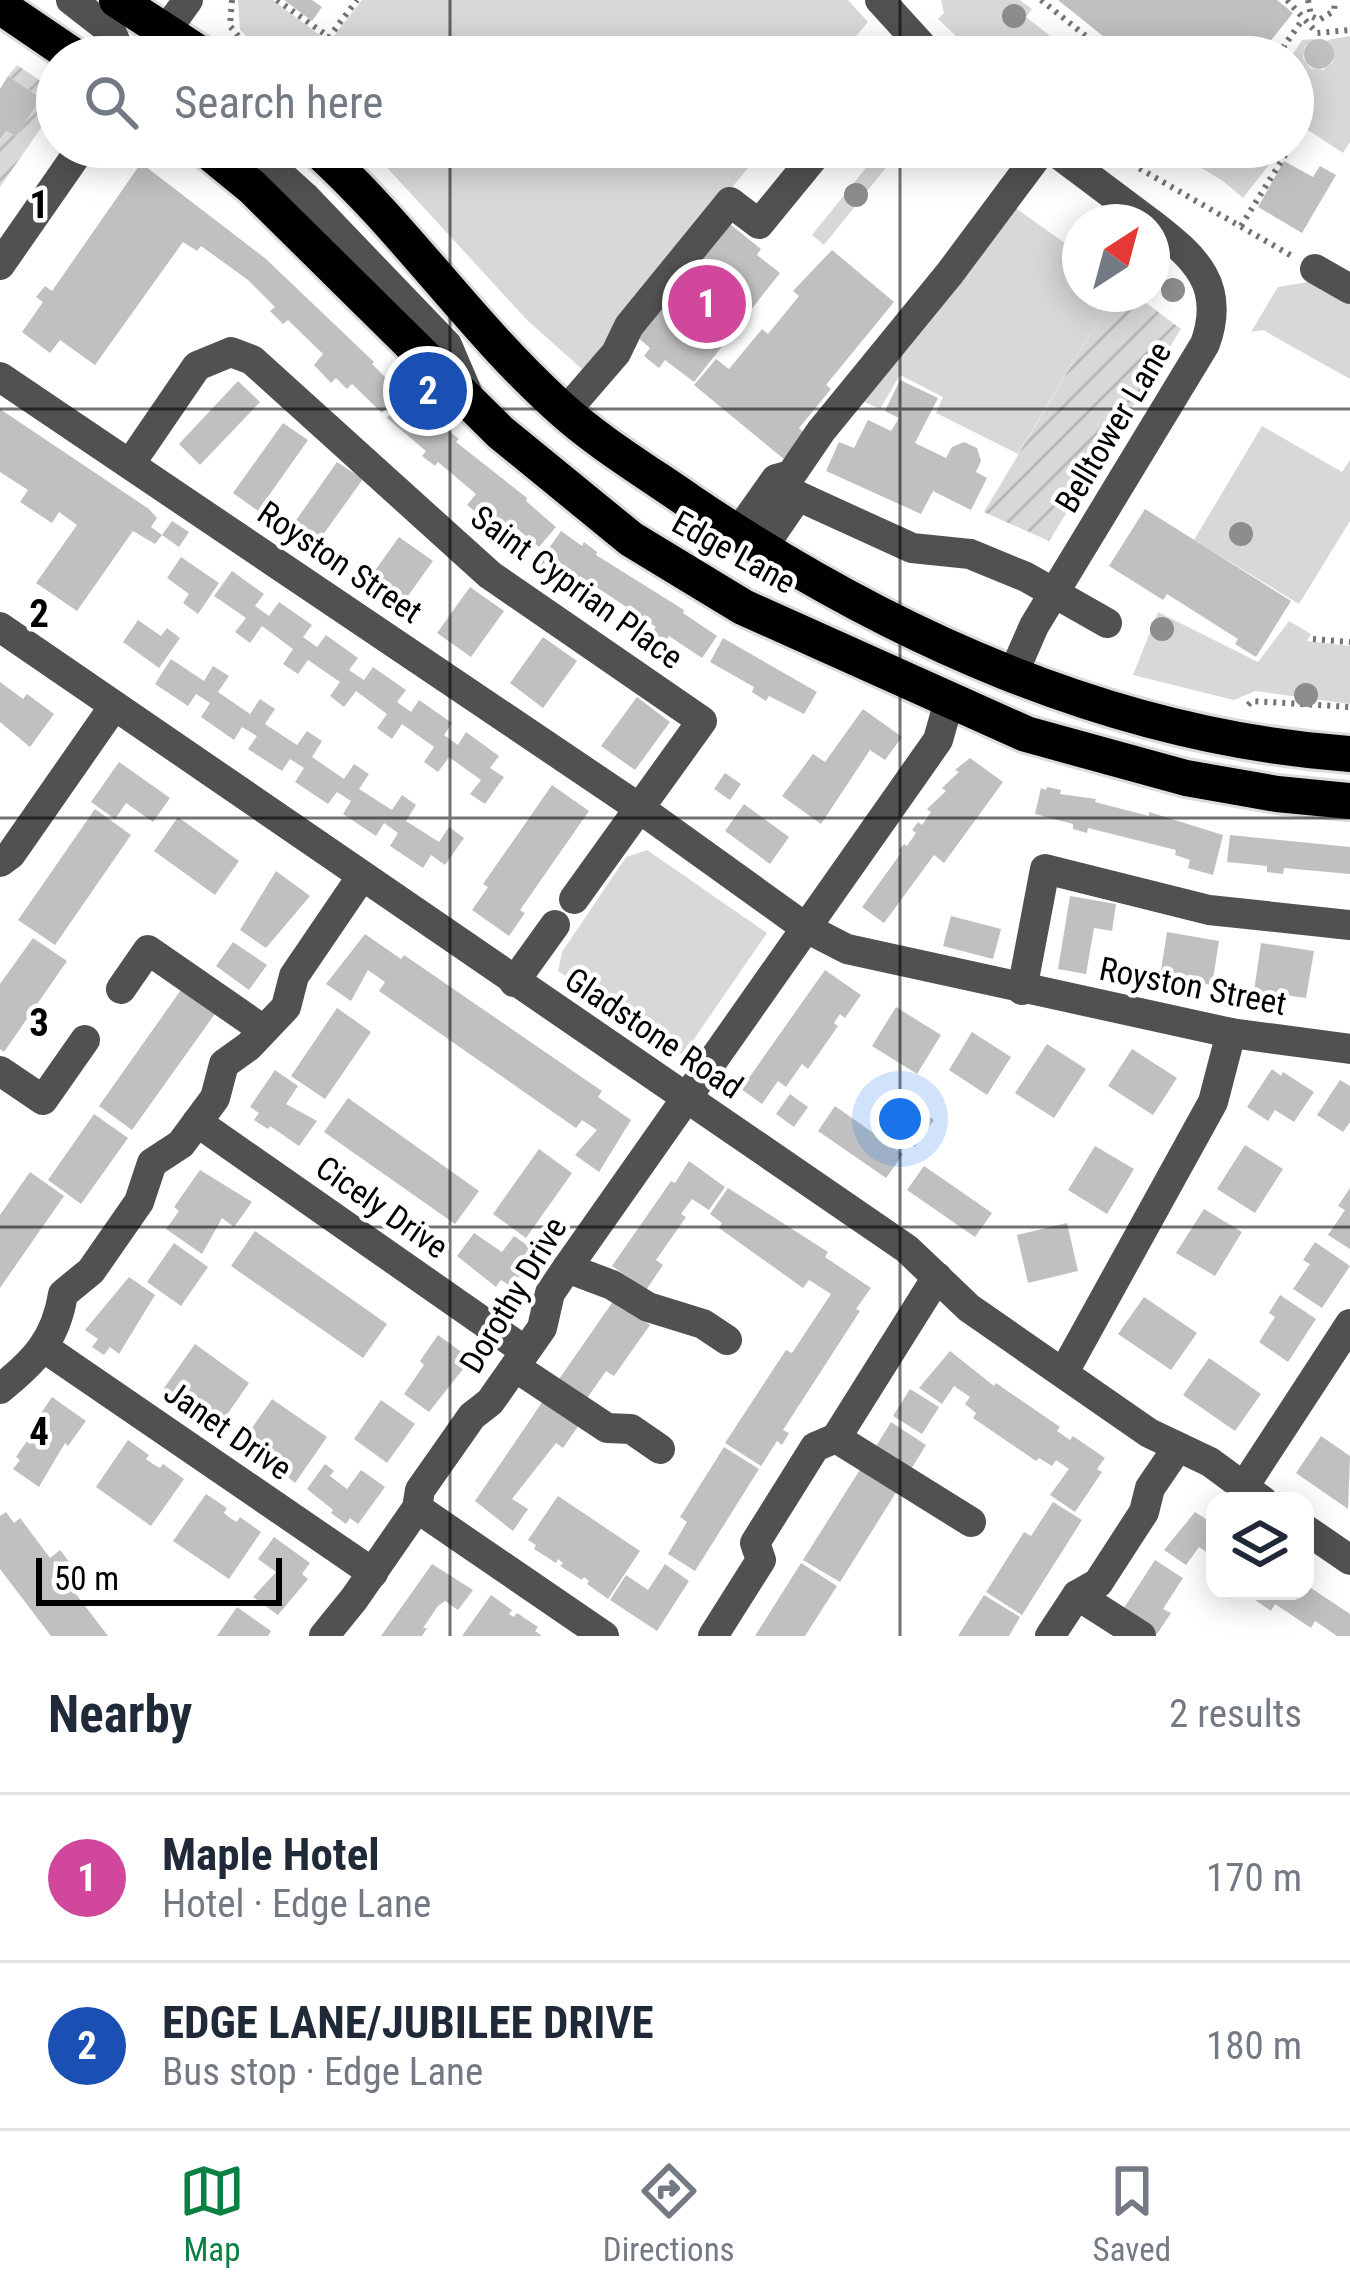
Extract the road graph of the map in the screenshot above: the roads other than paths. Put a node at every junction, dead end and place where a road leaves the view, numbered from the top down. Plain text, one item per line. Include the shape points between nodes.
1 (71, 0) edge
2 (117, 0) edge
3 (188, 0) edge
4 (880, 0) edge
5 (0, 6) edge
6 (44, 36) edge
7 (114, 36) edge
8 (148, 36) edge
9 (166, 36) edge
10 (904, 36) edge
11 (68, 168) edge
12 (229, 168) edge
13 (272, 168) edge
14 (335, 168) edge
15 (805, 168) edge
16 (1030, 168) edge
17 (1075, 168) edge
18 (1125, 204) edge
19 (1170, 239) edge
20 (0, 266) edge
21 (1315, 269) road end
22 (1350, 289) edge
23 (0, 377) edge
24 (472, 405) junction
25 (565, 412) junction
26 (130, 464) junction
27 (749, 542) junction
28 (1053, 594) junction
29 (1108, 623) dead end
30 (0, 627) edge
31 (1012, 674) junction
32 (950, 701) junction
33 (114, 706) junction
34 (1350, 754) edge
35 (1350, 801) edge
36 (639, 808) junction
37 (0, 862) edge
38 (362, 876) junction
39 (574, 899) dead end
40 (555, 925) dead end
41 (1350, 925) edge
42 (806, 928) junction
43 (514, 982) junction
44 (121, 989) dead end
45 (1022, 990) junction
46 (262, 1029) junction
47 (1231, 1034) junction
48 (85, 1040) dead end
49 (1350, 1049) edge
50 (0, 1071) edge
51 (685, 1098) junction
52 (197, 1121) junction
53 (567, 1268) junction
54 (937, 1277) junction
55 (1350, 1324) edge
56 (727, 1340) dead end
57 (43, 1346) junction
58 (520, 1359) junction
59 (1064, 1372) junction
60 (0, 1389) edge
61 (836, 1438) junction
62 (1178, 1447) junction
63 (660, 1449) dead end
64 (1250, 1492) edge
65 (1254, 1492) edge
66 (417, 1508) junction
67 (971, 1522) dead end
68 (1314, 1535) edge
69 (1350, 1559) edge
70 (373, 1573) junction
71 (1077, 1595) junction
72 (324, 1636) edge
73 (604, 1636) edge
74 (713, 1636) edge
75 (1050, 1636) edge
76 (1141, 1636) edge

1 - 7 street
2 - 8 highway
3 - 9 street
4 - 10 street
5 - 6 highway
11 - 20 street
12 - 24 highway, Edge Lane
13 - 24 street via 447,345
14 - 25 highway, Edge Lane via 495,347
15 - 25 street via 759,224 730,202
16 - 27 street via 791,475 776,479
17 - 18 street, Belltower Lane
19 - 28 street, Belltower Lane via 1206,279 1214,321
21 - 22 street
23 - 26 street, Royston Street
24 - 32 highway, Edge Lane via 632,539 743,608
25 - 27 highway, Edge Lane
26 - 36 street, Royston Street
26 - 36 street, Saint Cyprian Place via 197,366 231,352 253,360 490,575 703,721
27 - 28 street via 798,496 912,548 970,554
27 - 31 highway, Edge Lane via 840,595
28 - 29 street
28 - 31 street, Belltower Lane
30 - 33 street, Gladstone Road
31 - 34 highway, Edge Lane via 1142,718
32 - 35 highway, Edge Lane via 1107,759
32 - 42 street, Dorothy Drive via 938,740
33 - 37 street
33 - 38 street, Gladstone Road
36 - 39 street
36 - 42 street, Royston Street
38 - 43 street, Gladstone Road
38 - 46 street via 294,976 286,1007
40 - 43 street
41 - 45 street via 1209,910 1046,869
42 - 45 street, Royston Street via 847,950
42 - 51 street, Dorothy Drive
43 - 51 street, Gladstone Road
44 - 46 street via 148,950
45 - 47 street, Royston Street
46 - 52 street via 224,1064 215,1098
47 - 49 street, Royston Street
47 - 59 street via 1213,1102
48 - 50 street via 43,1100
51 - 53 street, Dorothy Drive
51 - 54 street, Gladstone Road
52 - 57 street via 152,1163 139,1202 91,1271 63,1294 58,1324
52 - 58 street, Cicely Drive
53 - 56 street
53 - 58 street, Dorothy Drive
54 - 59 street, Gladstone Road
54 - 61 street
55 - 65 street
57 - 60 street
57 - 70 street, Janet Drive
58 - 63 street, Cicely Drive via 607,1428 631,1429
58 - 66 street, Dorothy Drive via 420,1490
59 - 62 street, Gladstone Road
61 - 67 street
61 - 74 street via 814,1447 755,1543 761,1560
62 - 64 street, Gladstone Road
62 - 71 street via 1098,1583
66 - 70 street, Dorothy Drive
66 - 73 street
68 - 69 street
70 - 72 street, Dorothy Drive
71 - 75 street
71 - 76 street

